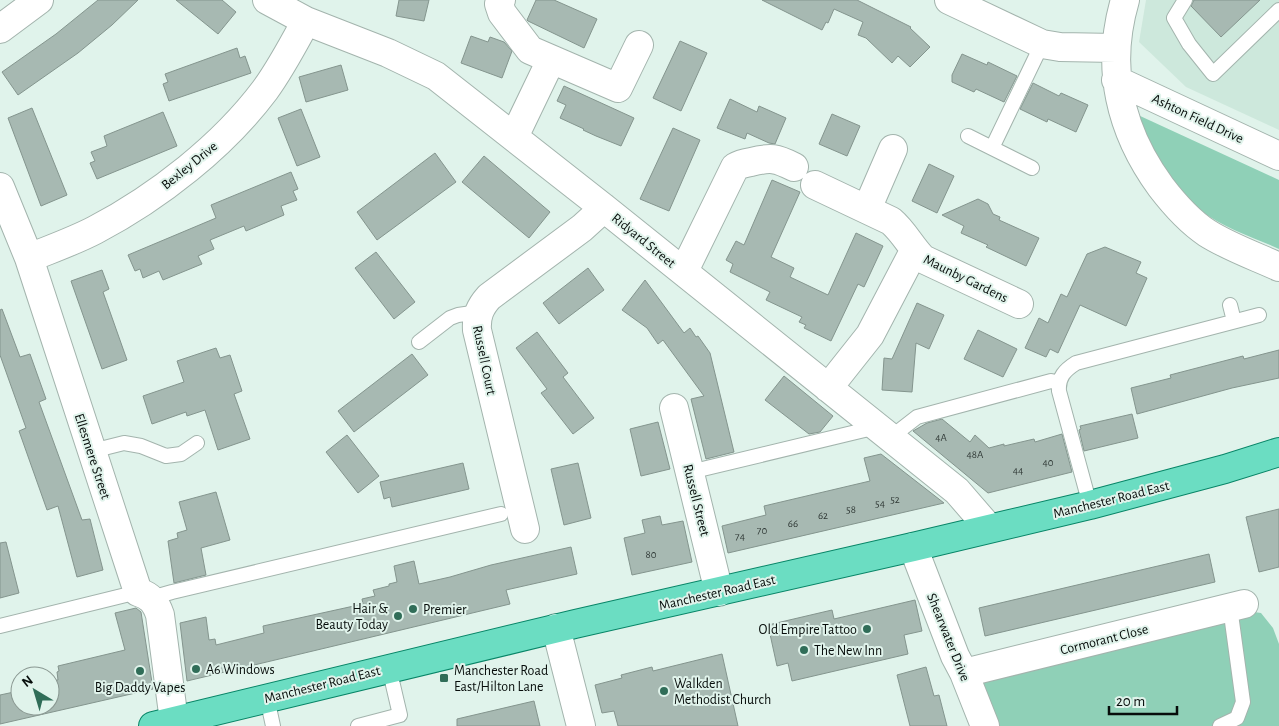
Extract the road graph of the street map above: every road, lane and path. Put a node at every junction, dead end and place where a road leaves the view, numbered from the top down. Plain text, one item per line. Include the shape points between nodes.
1 (39, 0) edge
2 (268, 0) edge
3 (501, 0) edge
4 (949, 0) edge
5 (1125, 0) edge
6 (1184, 0) edge
7 (1279, 10) edge
8 (306, 21) junction
9 (0, 29) edge
10 (1042, 44) junction
11 (639, 45) dead end
12 (1116, 48) junction
13 (551, 60) junction
14 (1116, 80) junction
15 (968, 136) dead end
16 (514, 137) junction
17 (992, 148) junction
18 (893, 149) dead end
19 (1279, 156) edge
20 (794, 167) dead end
21 (1032, 168) dead end
22 (815, 184) dead end
23 (0, 187) edge
24 (604, 208) junction
25 (867, 209) junction
26 (914, 251) junction
27 (29, 258) junction
28 (1279, 267) edge
29 (684, 272) junction
30 (1019, 304) dead end
31 (1230, 305) dead end
32 (479, 312) junction
33 (1259, 315) dead end
34 (1234, 321) junction
35 (419, 342) dead end
36 (1059, 383) junction
37 (828, 388) junction
38 (674, 408) dead end
39 (883, 433) junction
40 (197, 443) dead end
41 (92, 451) junction
42 (1279, 452) edge
43 (690, 472) junction
44 (1090, 505) junction
45 (515, 518) joint
46 (989, 528) junction
47 (913, 547) junction
48 (719, 592) junction
49 (145, 595) junction
50 (1237, 606) joint
51 (0, 626) edge
52 (556, 628) junction
53 (389, 668) junction
54 (964, 673) junction
55 (267, 698) junction
56 (163, 723) edge
57 (273, 726) edge
58 (358, 726) edge
59 (581, 726) edge
60 (984, 726) edge
61 (1220, 726) edge

1 - 9 street
2 - 8 street, Ridyard Street
3 - 13 street via 502,13 522,41 530,50
4 - 10 street
5 - 12 street
6 - 7 lane via 1174,18 1189,44 1213,74
8 - 16 street, Ridyard Street via 421,67 444,81
8 - 27 street, Bexley Drive via 265,90 216,144 126,213
10 - 12 street
10 - 17 lane
11 - 13 street via 618,88
12 - 14 street
13 - 16 street
14 - 19 street, Ashton Field Drive
14 - 28 street via 1133,141 1148,170 1168,196 1206,232
15 - 17 lane
16 - 24 street, Ridyard Street
17 - 21 lane
18 - 25 street
20 - 29 street via 769,158 736,167
22 - 25 street, Maunby Gardens
23 - 27 street, Ellesmere Street
24 - 29 street, Ridyard Street
24 - 32 street, Russell Court via 582,228 489,296
25 - 26 street, Maunby Gardens via 899,227
26 - 30 street, Maunby Gardens via 932,264
26 - 37 street, Maunby Gardens via 870,335
27 - 41 street, Ellesmere Street
29 - 37 street, Ridyard Street
31 - 34 lane
32 - 35 lane via 450,318
32 - 45 street, Russell Court via 477,330
33 - 34 lane
34 - 36 lane via 1076,363 1062,375
36 - 39 lane via 1051,381 917,417
36 - 44 lane
37 - 39 street, Ridyard Street
38 - 43 street, Russell Street
39 - 43 lane
39 - 46 street, Ridyard Street via 957,491
40 - 41 lane via 181,454 166,456 124,443
41 - 49 street, Ellesmere Street
42 - 44 main road, Manchester Road East
43 - 48 street, Russell Street
44 - 46 main road, Manchester Road East
45 - 49 lane via 172,592
46 - 47 main road, Manchester Road East
47 - 48 main road, Manchester Road East
47 - 54 street, Shearwater Drive
48 - 52 main road, Manchester Road East
49 - 51 lane
49 - 56 street, Ellesmere Street via 157,606 160,615
50 - 54 street, Cormorant Close
50 - 61 lane via 1243,702 1237,718
52 - 53 main road, Manchester Road East
52 - 59 street
53 - 55 main road, Manchester Road East
53 - 58 lane via 400,714
54 - 60 street, Shearwater Drive
55 - 56 main road, Manchester Road East
55 - 57 lane

